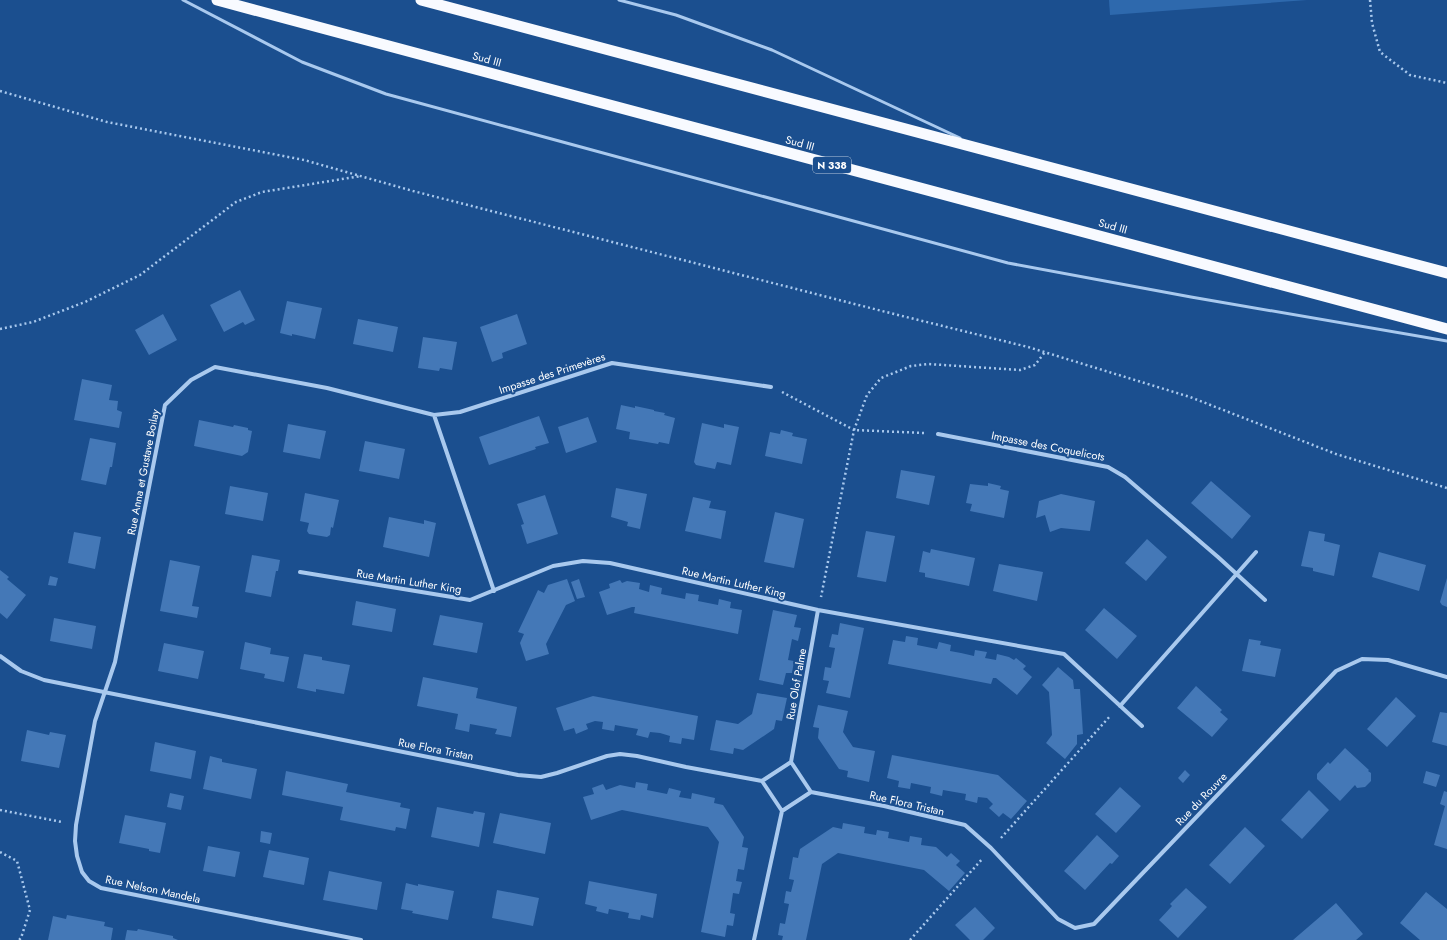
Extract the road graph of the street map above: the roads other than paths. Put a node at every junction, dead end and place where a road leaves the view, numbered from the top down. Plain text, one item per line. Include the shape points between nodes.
1 (183, 0) edge
2 (217, 0) edge
3 (420, 0) edge
4 (619, 0) edge
5 (983, 149) junction
6 (1447, 272) edge
7 (1447, 329) edge
8 (1447, 341) edge
9 (771, 387) road end
10 (327, 388) joint
11 (434, 415) junction
12 (938, 434) road end
13 (1256, 552) dead end
14 (300, 572) dead end
15 (1236, 574) junction
16 (494, 591) junction
17 (1265, 600) dead end
18 (818, 610) junction
19 (0, 656) edge
20 (1447, 677) edge
21 (105, 691) junction
22 (1120, 706) junction
23 (1142, 726) dead end
24 (791, 762) junction
25 (762, 781) junction
26 (811, 792) junction
27 (782, 811) junction
28 (991, 848) joint
29 (361, 940) edge
30 (754, 940) edge

1 - 8 lane via 302,62 386,94 985,257 1191,298
2 - 7 highway, Sud III / N 338
3 - 5 highway
4 - 5 lane via 676,15 772,50
5 - 6 highway
9 - 11 street, Impasse des Primevères via 612,363 460,412
10 - 11 street, Impasse des Primevères
10 - 21 street, Rue Anna et Gustave Boilay via 215,368 191,380 165,405 115,662
11 - 16 street
12 - 15 street, Impasse des Coquelicots via 1108,468 1125,477
13 - 15 street
14 - 16 street, Rue Martin Luther King via 470,600
15 - 17 street, Impasse des Coquelicots
15 - 22 street
16 - 18 street, Rue Martin Luther King via 553,566 597,562
18 - 22 street, Rue Martin Luther King via 1064,654
18 - 24 street, Rue Olof Palme
19 - 21 street, Rue Flora Tristan via 21,671 44,680
20 - 28 street, Rue du Rouvre via 1388,660 1362,659 1336,671 1094,924 1075,928 1058,919
21 - 25 street, Rue Flora Tristan via 518,775 541,777 620,754
21 - 29 street, Rue Nelson Mandela via 95,721 76,825 77,856 82,872 89,881 101,888
22 - 23 street, Rue Martin Luther King
24 - 25 street
24 - 26 street
25 - 27 street
26 - 27 street
26 - 28 street, Rue Flora Tristan via 965,825
27 - 30 street

